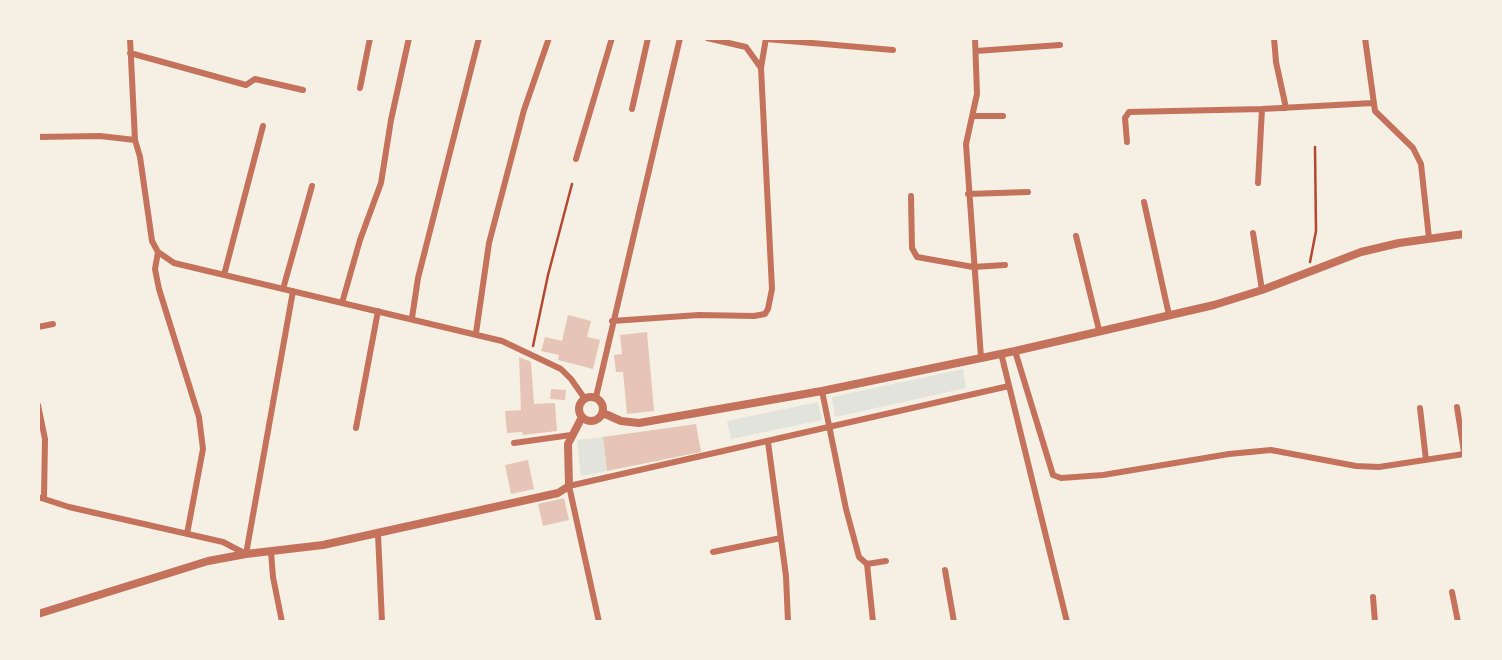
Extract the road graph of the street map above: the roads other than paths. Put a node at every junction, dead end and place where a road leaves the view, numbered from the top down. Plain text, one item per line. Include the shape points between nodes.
1 (130, 38) edge
2 (370, 38) edge
3 (409, 38) edge
4 (479, 38) edge
5 (549, 38) edge
6 (612, 38) edge
7 (648, 38) edge
8 (680, 38) edge
9 (707, 38) edge
10 (975, 38) edge
11 (1274, 38) edge
12 (1364, 38) edge
13 (766, 39) edge
14 (1060, 45) dead end
15 (893, 50) dead end
16 (976, 51) junction
17 (130, 53) junction
18 (761, 68) junction
19 (360, 88) dead end
20 (303, 90) dead end
21 (1373, 103) junction
22 (1286, 108) junction
23 (632, 109) dead end
24 (1262, 109) junction
25 (973, 116) junction
26 (1003, 116) dead end
27 (263, 126) dead end
28 (38, 137) edge
29 (135, 140) junction
30 (1127, 142) dead end
31 (576, 159) dead end
32 (1258, 183) dead end
33 (312, 186) dead end
34 (1028, 192) dead end
35 (968, 194) junction
36 (911, 196) dead end
37 (1144, 202) dead end
38 (1253, 233) dead end
39 (1464, 234) edge
40 (1076, 236) dead end
41 (1429, 238) junction
42 (158, 251) junction
43 (1005, 265) dead end
44 (973, 267) junction
45 (224, 275) junction
46 (283, 289) junction
47 (1262, 290) junction
48 (293, 291) junction
49 (342, 303) junction
50 (378, 311) junction
51 (1169, 315) junction
52 (412, 318) junction
53 (612, 321) junction
54 (54, 324) dead end
55 (38, 327) edge
56 (1099, 330) junction
57 (477, 333) junction
58 (1015, 351) junction
59 (1002, 353) junction
60 (981, 358) junction
61 (1009, 386) junction
62 (822, 391) junction
63 (596, 397) junction
64 (584, 399) junction
65 (38, 405) edge
66 (1457, 407) dead end
67 (1420, 408) dead end
68 (603, 413) junction
69 (582, 417) junction
70 (829, 427) junction
71 (356, 428) dead end
72 (571, 435) junction
73 (768, 442) junction
74 (514, 443) dead end
75 (1464, 453) edge
76 (1426, 460) junction
77 (569, 486) junction
78 (41, 498) edge
79 (187, 534) junction
80 (377, 534) junction
81 (781, 538) junction
82 (271, 552) junction
83 (713, 552) dead end
84 (246, 554) junction
85 (886, 561) dead end
86 (867, 564) junction
87 (944, 570) dead end
88 (1452, 592) dead end
89 (1373, 597) dead end
90 (38, 614) edge
91 (282, 621) edge
92 (382, 621) edge
93 (599, 621) edge
94 (788, 621) edge
95 (873, 621) edge
96 (954, 621) edge
97 (1067, 621) edge
98 (1376, 621) edge
99 (1458, 621) edge

1 - 17 street
2 - 19 street
3 - 49 street via 381,184
4 - 52 street
5 - 57 street via 524,110 489,243
6 - 31 street
7 - 23 street
8 - 53 street
9 - 18 street via 746,47
10 - 16 street
11 - 22 street
12 - 21 street
13 - 15 street
13 - 18 street
14 - 16 street
16 - 25 street
17 - 20 street via 246,85 256,79
17 - 29 street
18 - 53 street via 772,289 768,309 754,316
21 - 22 street
21 - 41 street via 1379,116 1418,154
22 - 24 street
24 - 30 street via 1129,112 1125,118
24 - 32 street
25 - 26 street
25 - 35 street via 967,144
27 - 45 street
28 - 29 street
29 - 42 street via 148,226
33 - 46 street
34 - 35 street
35 - 44 street
36 - 44 street via 914,254
37 - 51 street
38 - 47 street
39 - 41 street
40 - 56 street
41 - 47 street via 1361,252
42 - 45 street via 174,263
42 - 79 street via 159,289 199,417 203,449
43 - 44 street
44 - 60 street
45 - 46 street
46 - 48 street
47 - 51 street
48 - 49 street
48 - 84 street
49 - 50 street
50 - 52 street
50 - 71 street
51 - 56 street
52 - 57 street
53 - 63 street
54 - 55 street
56 - 58 street
57 - 64 street via 532,353 566,373
58 - 59 street
58 - 76 street via 1053,475 1061,478 1271,450 1356,466
59 - 60 street
59 - 61 street
60 - 62 street
61 - 70 street
61 - 97 street
62 - 68 street via 639,423
62 - 70 street
63 - 64 street
63 - 68 street
64 - 69 street
65 - 78 street via 45,439
66 - 75 street
67 - 76 street
68 - 69 street via 592,421
69 - 72 street
70 - 73 street
70 - 86 street via 859,557
72 - 74 street
72 - 77 street
73 - 77 street
73 - 81 street
75 - 76 street
77 - 80 street via 558,493
77 - 93 street
78 - 79 street
79 - 84 street via 223,542
80 - 82 street
80 - 92 street
81 - 83 street
81 - 94 street
82 - 84 street
82 - 91 street
84 - 90 street via 208,561
85 - 86 street
86 - 95 street
87 - 96 street
88 - 99 street
89 - 98 street

